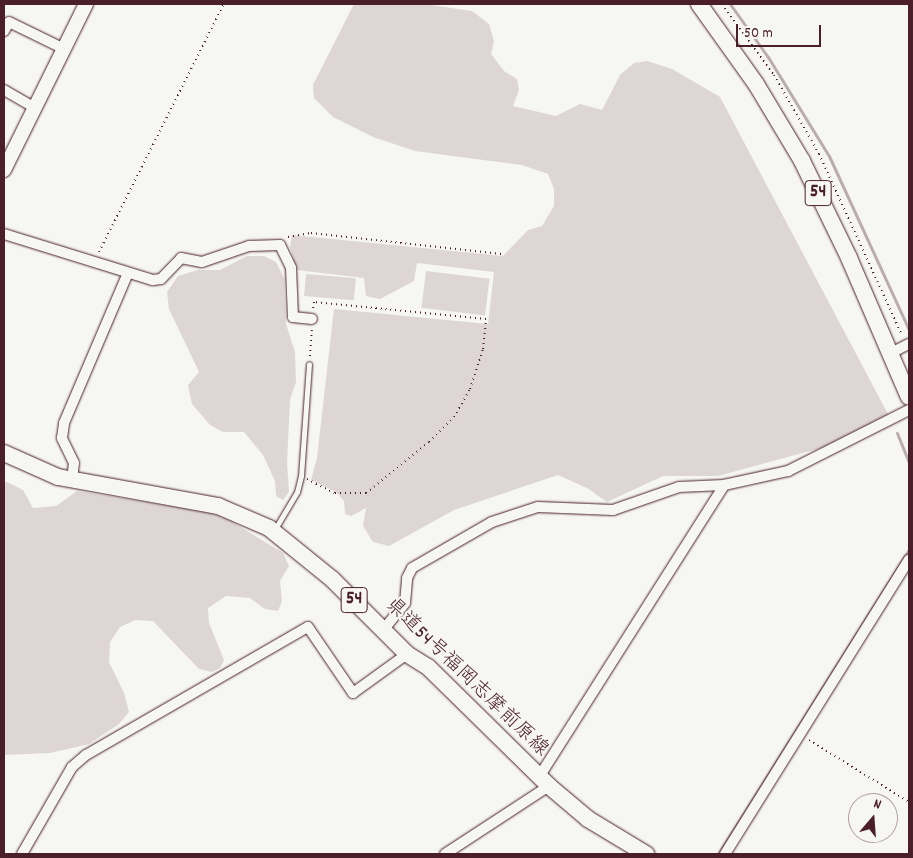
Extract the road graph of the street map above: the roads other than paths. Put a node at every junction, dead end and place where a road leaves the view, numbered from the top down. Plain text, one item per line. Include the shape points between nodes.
1 (86, 4) edge
2 (699, 4) edge
3 (4, 31) edge
4 (64, 49) junction
5 (4, 90) edge
6 (33, 107) junction
7 (7, 153) edge
8 (4, 170) edge
9 (4, 234) edge
10 (128, 273) junction
11 (312, 319) road end
12 (909, 344) edge
13 (891, 353) junction
14 (309, 364) road end
15 (909, 397) edge
16 (909, 410) edge
17 (4, 453) edge
18 (72, 481) junction
19 (724, 485) junction
20 (274, 532) junction
21 (909, 560) edge
22 (384, 629) junction
23 (407, 654) junction
24 (544, 781) junction
25 (22, 854) edge
26 (444, 854) edge
27 (646, 854) edge
28 (725, 854) edge

1 - 4 main road
2 - 13 main road, 54 via 756,84 802,161 834,224
3 - 4 street via 9,22
4 - 6 main road
5 - 6 street
6 - 7 main road
7 - 8 main road
9 - 10 street
10 - 11 street via 161,279 181,258 202,262 249,246 282,246 291,268 293,317
10 - 18 street via 64,423 62,438 74,463
12 - 13 street
13 - 15 main road, 54
14 - 20 lane via 301,476 297,492
16 - 19 street via 788,470
17 - 18 main road, 県道54号福岡志摩前原線 / 54 via 28,467
18 - 20 main road, 県道54号福岡志摩前原線 / 54 via 218,506
19 - 22 street via 678,487 613,510 538,507 492,522 412,568 407,578 405,603
19 - 24 street
20 - 22 main road, 県道54号福岡志摩前原線 / 54
21 - 28 street
22 - 23 main road, 県道54号福岡志摩前原線 / 54
23 - 24 main road, 県道54号福岡志摩前原線 / 54 via 428,667
23 - 25 street via 353,693 308,627 86,755 72,767
24 - 26 street
24 - 27 main road, 県道54号福岡志摩前原線 / 54 via 588,819

